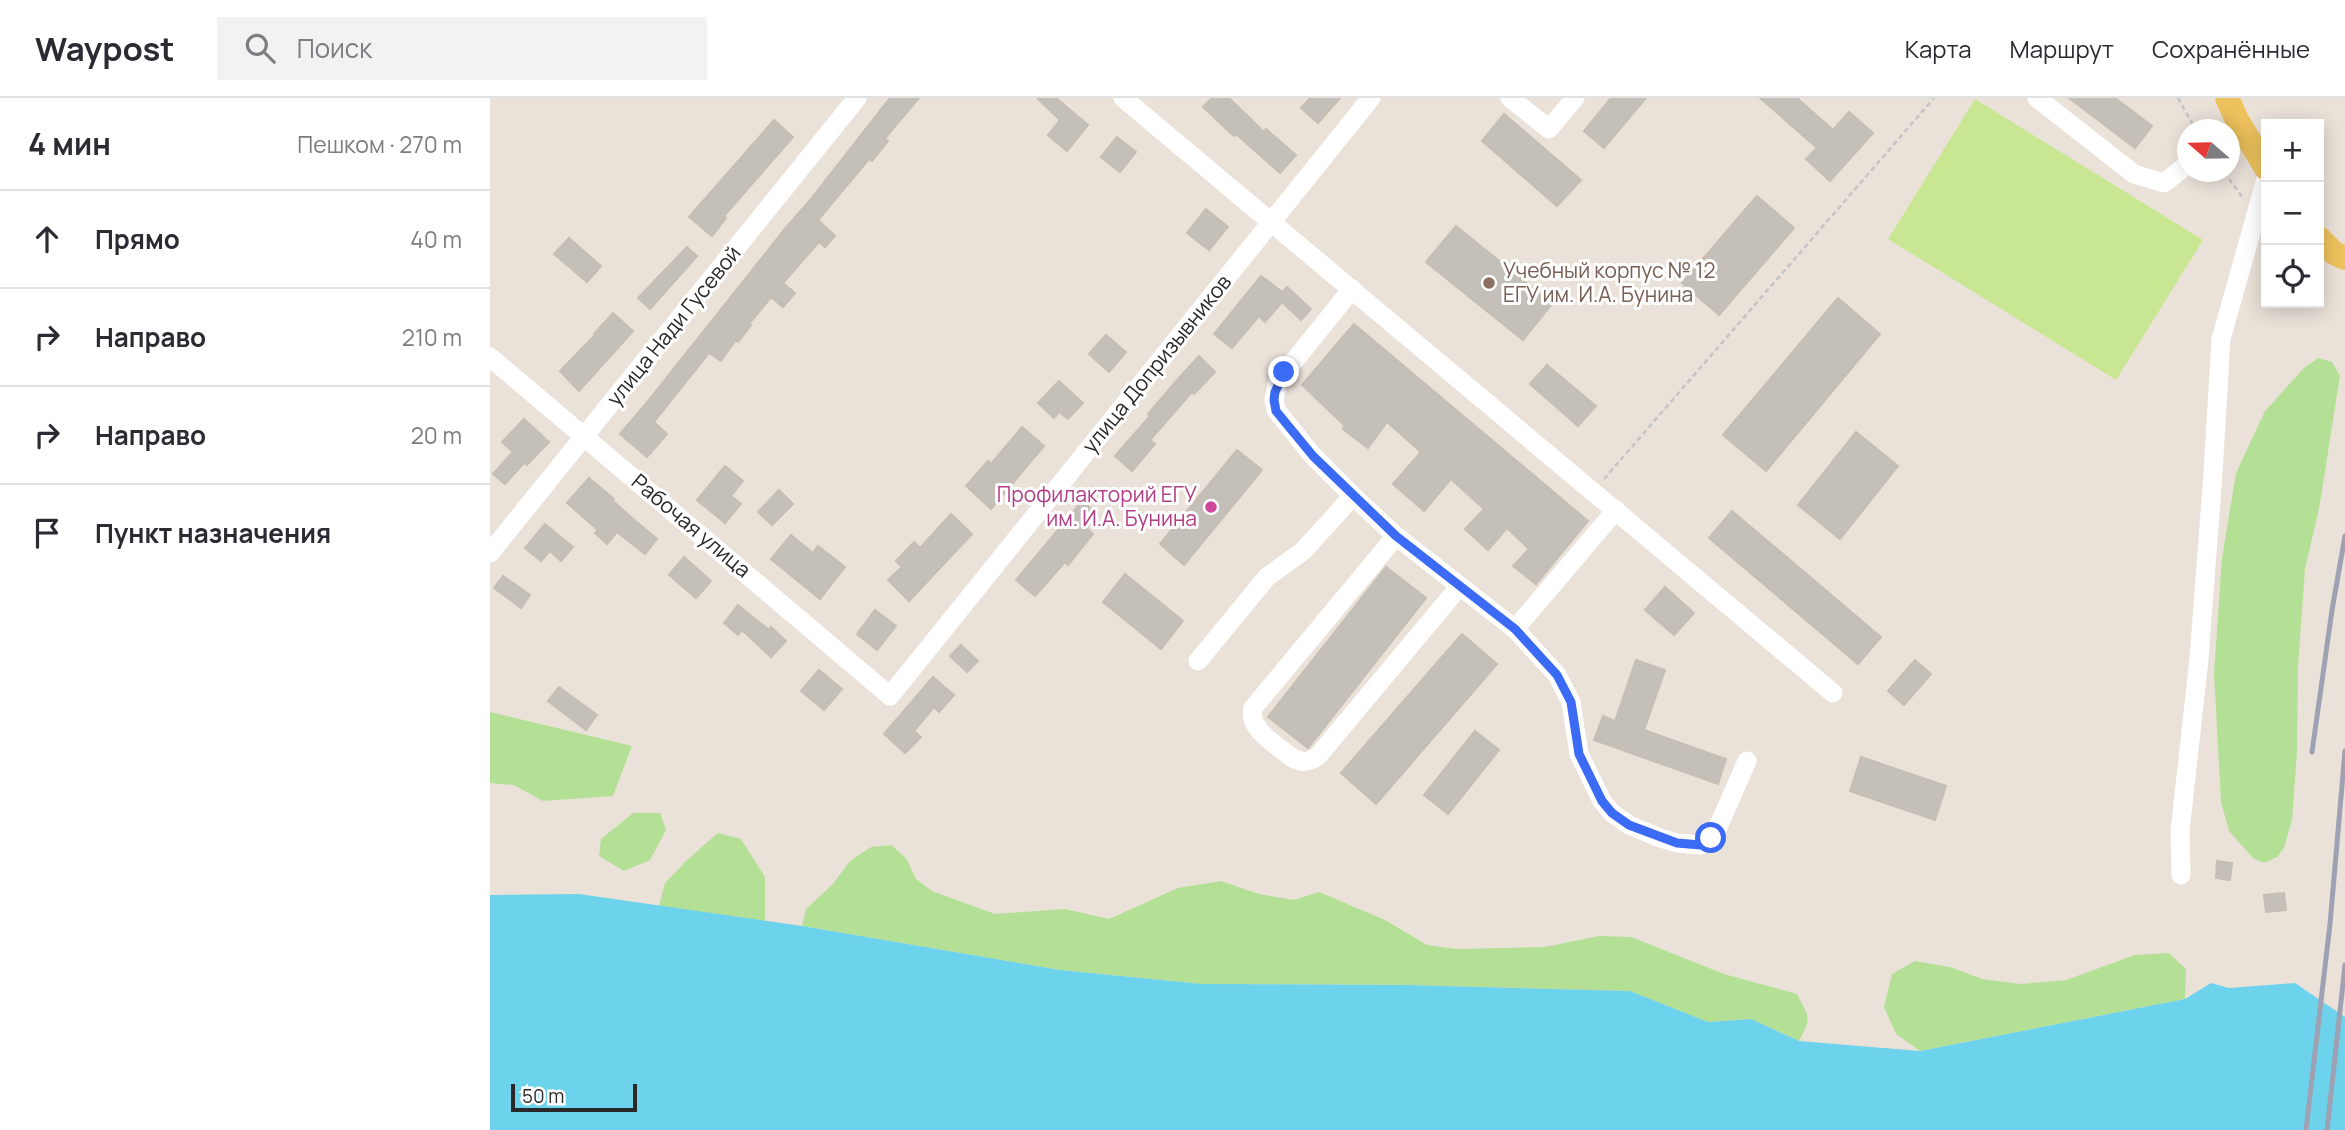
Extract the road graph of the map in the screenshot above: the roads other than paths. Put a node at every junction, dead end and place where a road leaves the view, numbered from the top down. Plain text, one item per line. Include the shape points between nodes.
1 (857, 98) edge
2 (1123, 98) edge
3 (1371, 98) edge
4 (1510, 98) edge
5 (1575, 98) edge
6 (2037, 98) edge
7 (2230, 116) edge
8 (2261, 161) edge
9 (2177, 173) edge
10 (2265, 182) edge
11 (1271, 221) junction
12 (2324, 243) edge
13 (2345, 258) edge
14 (1352, 289) junction
15 (490, 357) edge
16 (585, 436) junction
17 (1353, 496) junction
18 (1616, 510) junction
19 (1396, 536) junction
20 (490, 553) edge
21 (1459, 587) junction
22 (1515, 629) junction
23 (1198, 661) dead end
24 (1833, 693) dead end
25 (890, 696) joint
26 (1747, 761) dead end
27 (2181, 875) dead end

1 - 16 street, улица Нади Гусевой
2 - 11 street
3 - 11 street, улица Допризывников
4 - 5 street via 1549,129
6 - 9 street via 2134,174 2164,184
7 - 8 main road
10 - 27 street via 2221,339 2199,659 2179,831
11 - 14 street
11 - 25 street, улица Допризывников
12 - 13 main road
14 - 17 street via 1284,372 1274,400 1276,411 1313,456
14 - 18 street
15 - 16 street, Рабочая улица
16 - 20 street, улица Нади Гусевой
16 - 25 street, Рабочая улица
17 - 19 street
17 - 23 street via 1303,551 1267,577
18 - 22 street
18 - 24 street
19 - 21 street
19 - 21 street via 1254,708 1255,725 1291,757 1307,762 1318,756
21 - 22 street
22 - 26 street via 1564,686 1579,754 1602,801 1629,825 1677,843 1701,845 1715,834

